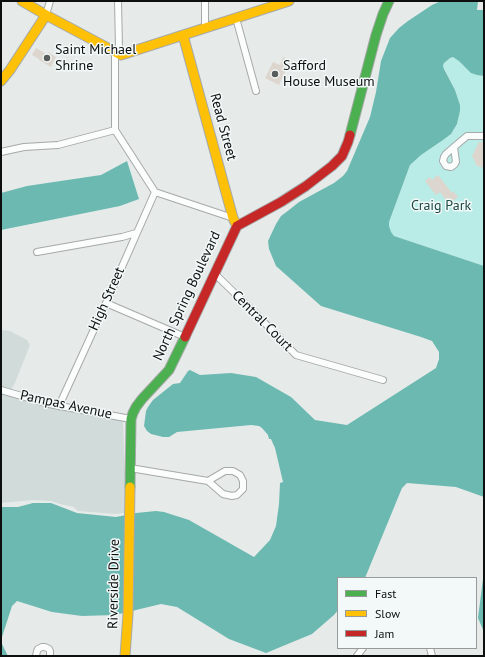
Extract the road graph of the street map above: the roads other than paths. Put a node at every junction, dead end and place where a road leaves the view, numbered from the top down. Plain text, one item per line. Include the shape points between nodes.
1 (22, 1) edge
2 (50, 1) edge
3 (118, 1) edge
4 (205, 1) edge
5 (289, 1) edge
6 (389, 1) edge
7 (46, 15) junction
8 (236, 18) junction
9 (205, 28) junction
10 (183, 35) junction
11 (116, 53) junction
12 (1, 81) edge
13 (256, 91) dead end
14 (116, 130) junction
15 (484, 136) edge
16 (454, 146) dead end
17 (1, 152) edge
18 (154, 192) junction
19 (235, 222) junction
20 (136, 233) junction
21 (37, 252) dead end
22 (214, 273) junction
23 (106, 303) junction
24 (185, 337) junction
25 (383, 380) dead end
26 (1, 390) edge
27 (59, 406) junction
28 (131, 419) junction
29 (130, 468) junction
30 (208, 481) junction
31 (129, 512) joint
32 (36, 656) edge
33 (50, 656) edge
34 (125, 656) edge

1 - 7 street
2 - 7 street
3 - 11 street via 119,48
4 - 9 street
5 - 8 street
6 - 19 street, North Spring Boulevard via 376,35 342,156 306,186 281,202
7 - 11 street
7 - 12 street
8 - 9 street
8 - 13 street
9 - 10 street
10 - 11 street via 121,55
10 - 19 street, Read Street
11 - 14 street
14 - 17 street via 58,145 24,147
14 - 18 street
15 - 16 street via 467,136
18 - 19 street
18 - 20 street, High Street
19 - 22 street, North Spring Boulevard
20 - 21 street
20 - 23 street, High Street
22 - 24 street, North Spring Boulevard
22 - 25 street, Central Court via 296,355
23 - 24 street
23 - 27 street, High Street
24 - 28 street, North Spring Boulevard via 169,370 138,404
26 - 27 street, Pampas Avenue
27 - 28 street, Pampas Avenue
28 - 29 street, North Spring Boulevard
29 - 30 street
29 - 31 street, North Spring Boulevard
30 - 30 street via 223,494 238,495 243,489 240,475 233,471 224,471
31 - 34 street, Riverside Drive
32 - 33 street via 38,649 42,647 49,649

